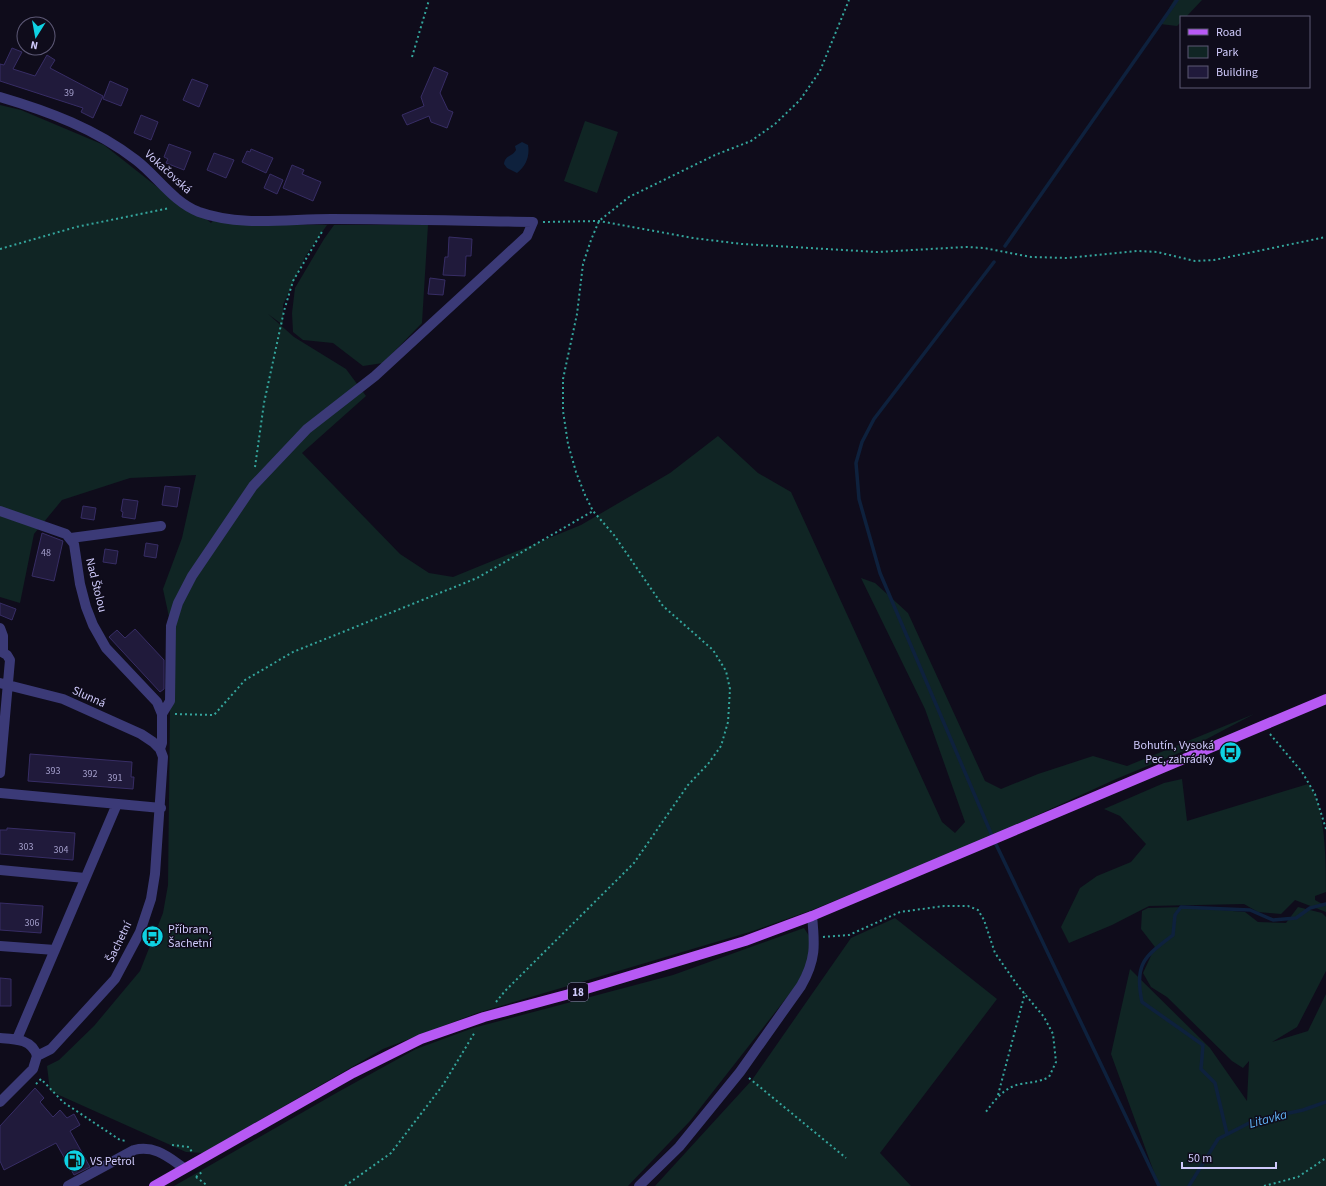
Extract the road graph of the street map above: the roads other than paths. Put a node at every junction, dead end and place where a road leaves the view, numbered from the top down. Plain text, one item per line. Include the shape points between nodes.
1 (0, 97) edge
2 (0, 511) edge
3 (161, 526) dead end
4 (71, 538) junction
5 (0, 628) edge
6 (1, 651) edge
7 (4, 684) edge
8 (1326, 699) edge
9 (162, 714) junction
10 (160, 749) junction
11 (0, 773) edge
12 (0, 793) edge
13 (117, 804) junction
14 (161, 808) junction
15 (0, 870) edge
16 (85, 878) junction
17 (812, 916) junction
18 (0, 946) edge
19 (55, 950) junction
20 (0, 1038) edge
21 (17, 1039) junction
22 (38, 1056) junction
23 (0, 1102) edge
24 (184, 1168) junction
25 (68, 1186) edge
26 (154, 1186) edge
27 (639, 1186) edge

1 - 9 street, Vokačovská via 66,118 110,142 137,160 184,205 219,218 244,221 330,219 533,222 526,236 375,376 307,429 253,486 192,576 178,603 171,626 170,701
2 - 4 street
3 - 4 street
4 - 9 street, Nad Štolou via 86,607 93,626 106,648 157,702
5 - 6 street via 3,636
6 - 7 street via 10,660
7 - 10 street, Slunná via 63,699 141,734
7 - 11 street
8 - 17 main road, 18
9 - 10 street, Šachetní
10 - 14 street, Šachetní via 163,757
12 - 13 street
13 - 14 street
13 - 16 street
14 - 22 street, Šachetní via 151,899 140,932 115,979 51,1049
15 - 16 street
16 - 19 street
17 - 24 main road, 18 via 683,961 484,1017 421,1040
17 - 27 street via 813,961 792,998 740,1072 679,1147
18 - 19 street
19 - 21 street
20 - 21 street
21 - 22 street via 33,1048
22 - 23 street via 33,1069
24 - 25 street via 152,1148 134,1150
24 - 26 main road, 18

